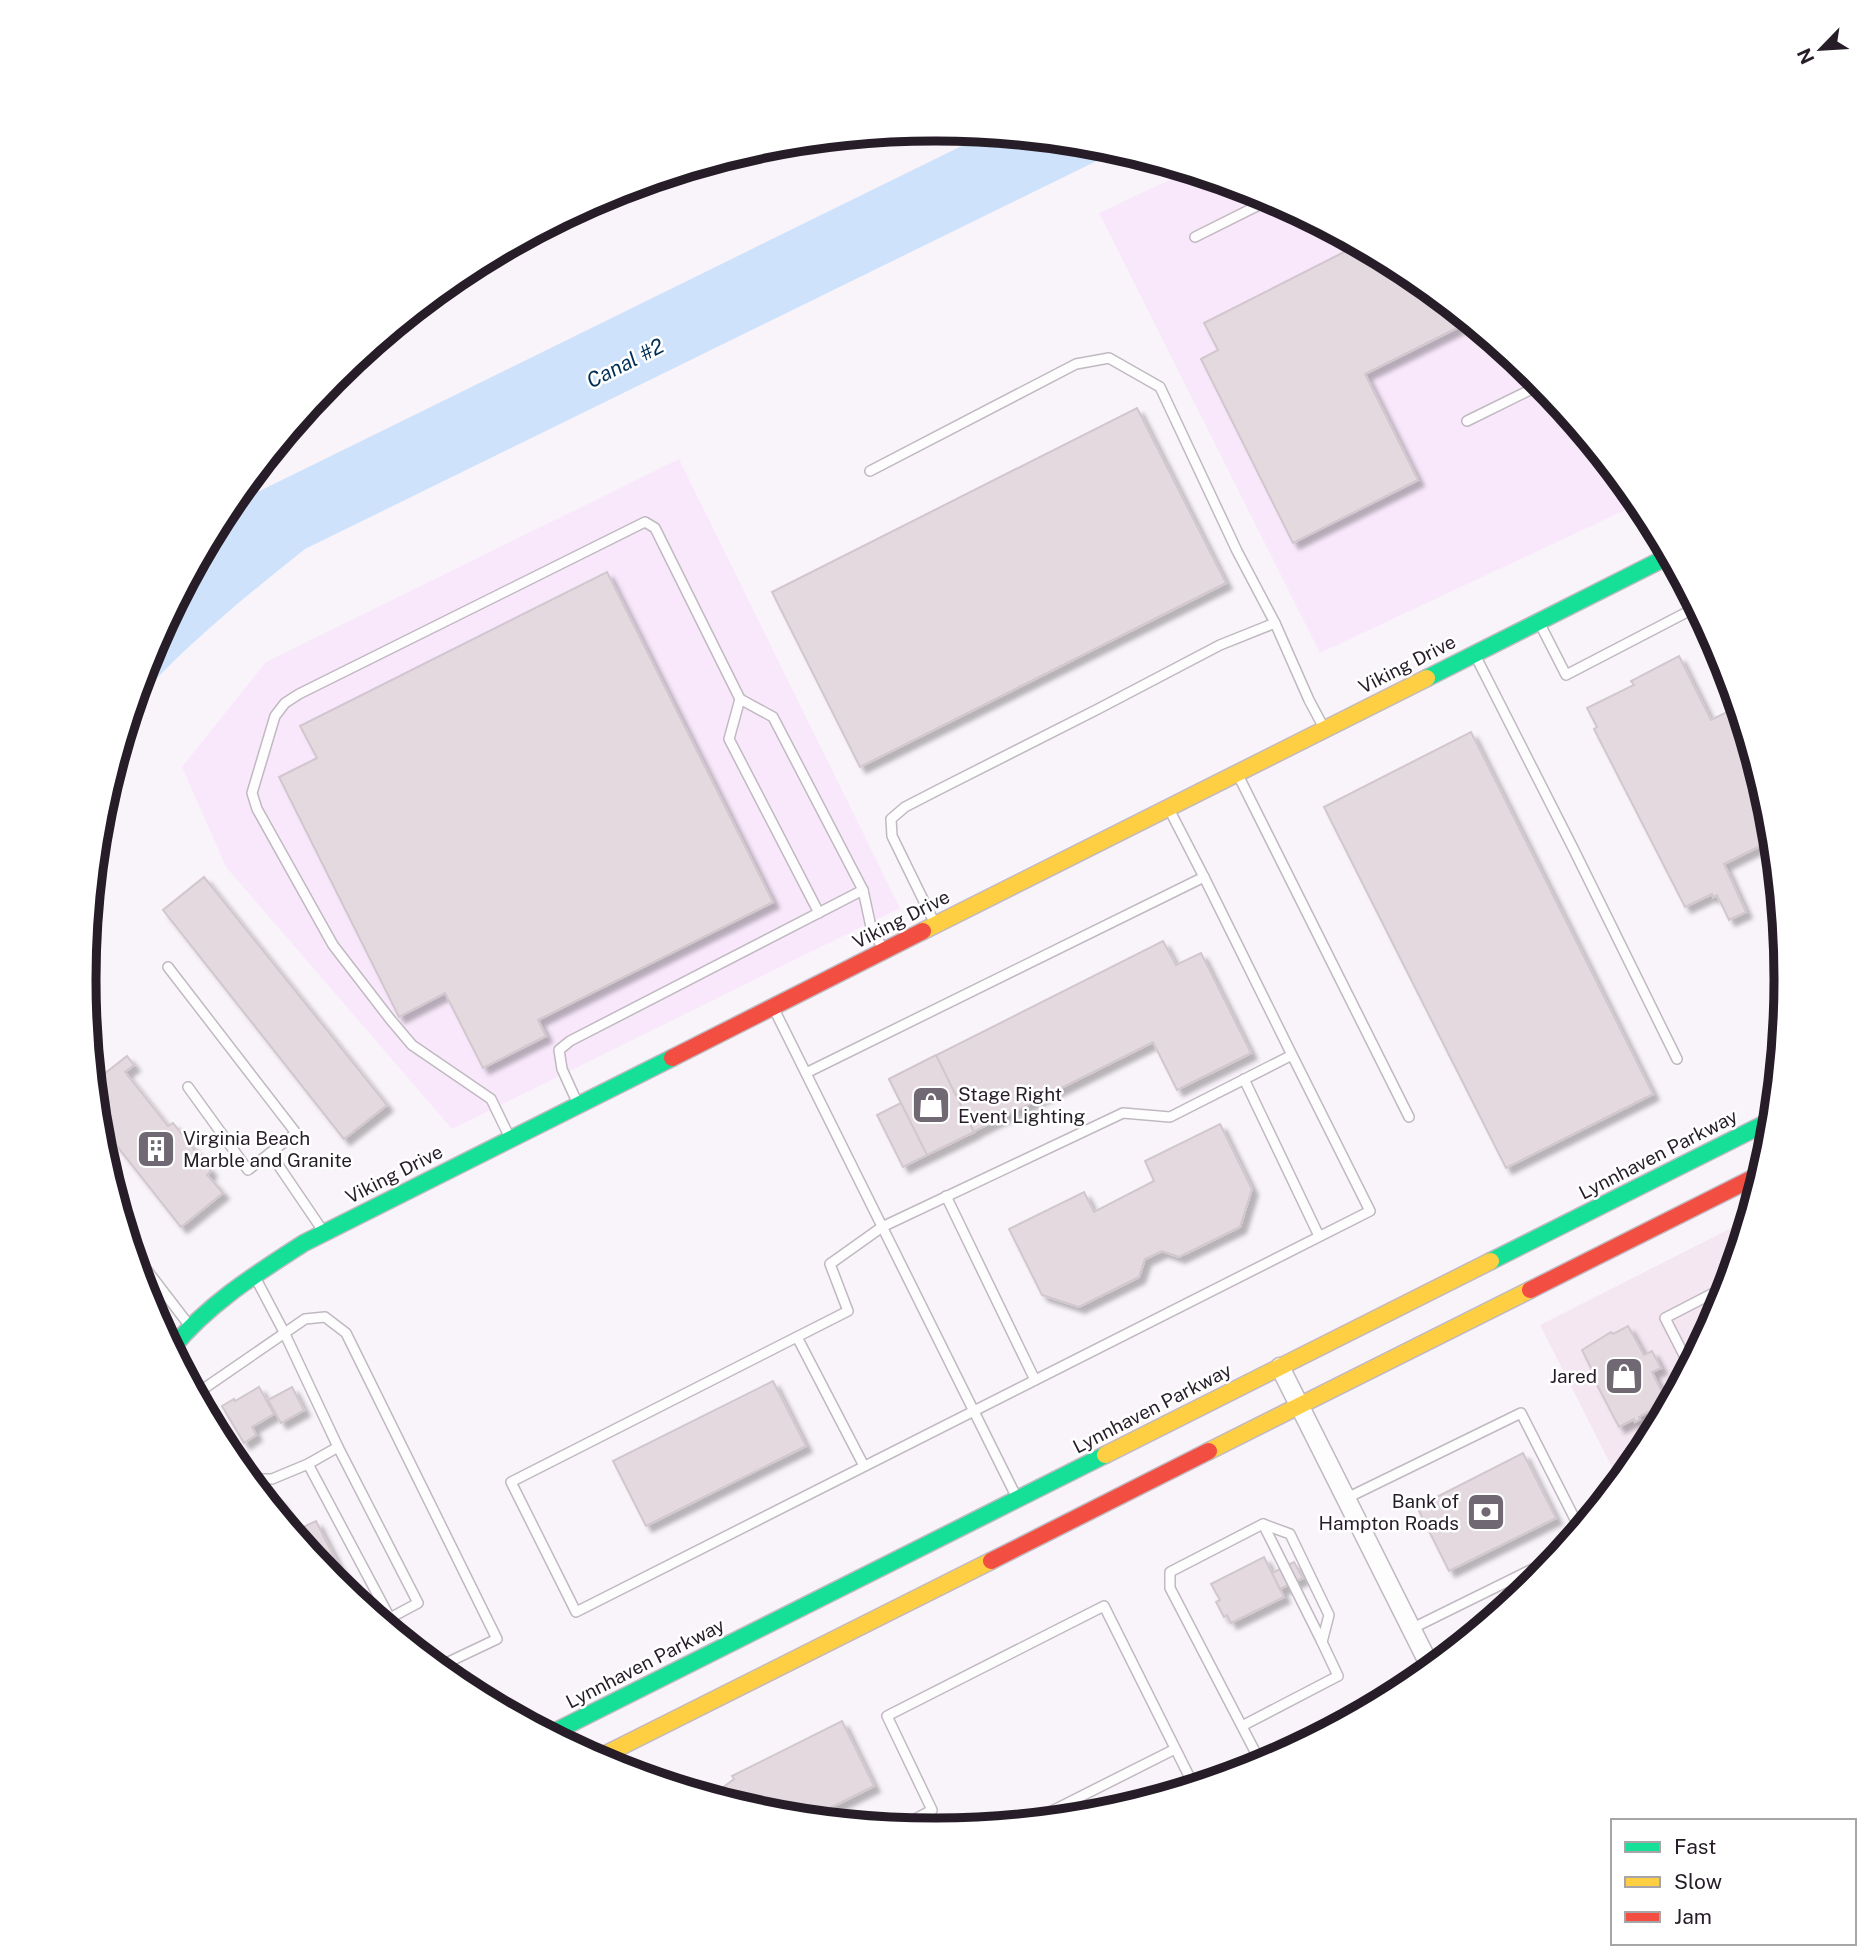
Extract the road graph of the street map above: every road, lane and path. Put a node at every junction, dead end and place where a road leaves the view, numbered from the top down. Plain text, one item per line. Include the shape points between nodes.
1 (1258, 206) edge
2 (1195, 237) dead end
3 (1531, 389) edge
4 (1467, 421) dead end
5 (870, 471) dead end
6 (1661, 560) edge
7 (1688, 611) edge
8 (1539, 621) junction
9 (1275, 623) junction
10 (1474, 654) junction
11 (740, 699) junction
12 (1324, 729) junction
13 (1237, 773) junction
14 (1169, 808) junction
15 (1204, 877) junction
16 (863, 890) junction
17 (819, 913) junction
18 (935, 925) junction
19 (883, 951) junction
20 (168, 967) dead end
21 (773, 1007) junction
22 (1292, 1055) junction
23 (1677, 1059) dead end
24 (806, 1073) junction
25 (1244, 1079) junction
26 (188, 1087) dead end
27 (579, 1104) junction
28 (1409, 1117) dead end
29 (1761, 1126) edge
30 (511, 1139) junction
31 (270, 1153) junction
32 (1749, 1180) edge
33 (946, 1196) junction
34 (882, 1227) junction
35 (324, 1233) junction
36 (1320, 1236) junction
37 (254, 1275) junction
38 (151, 1276) edge
39 (1712, 1294) edge
40 (191, 1327) junction
41 (284, 1332) junction
42 (797, 1337) junction
43 (178, 1340) edge
44 (1684, 1355) edge
45 (1280, 1367) junction
46 (1035, 1380) junction
47 (204, 1389) edge
48 (1299, 1406) junction
49 (974, 1411) junction
50 (338, 1447) junction
51 (309, 1464) junction
52 (864, 1466) junction
53 (262, 1479) edge
54 (1018, 1499) junction
55 (1345, 1499) junction
56 (1576, 1521) edge
57 (1263, 1524) junction
58 (1531, 1570) edge
59 (389, 1616) edge
60 (391, 1618) edge
61 (1411, 1629) junction
62 (1322, 1642) junction
63 (1426, 1659) edge
64 (448, 1662) edge
65 (1242, 1726) junction
66 (559, 1729) edge
67 (1175, 1749) junction
68 (610, 1752) edge
69 (1256, 1754) edge
70 (1190, 1778) edge
71 (1056, 1809) edge
72 (918, 1817) edge

1 - 2 lane
3 - 4 lane
5 - 9 lane via 1076,364 1109,358 1160,387
6 - 8 main road, Viking Drive
7 - 8 lane via 1566,675
8 - 10 main road, Viking Drive
9 - 12 lane
9 - 18 lane via 1220,645 905,807 891,819 892,836
10 - 12 main road, Viking Drive
10 - 23 lane
11 - 16 lane via 774,717
11 - 17 lane via 729,739
11 - 30 lane via 655,528 645,522 299,694 275,716 252,793 313,912 333,945 412,1045 491,1099
12 - 13 main road, Viking Drive
13 - 14 main road, Viking Drive
13 - 28 lane
14 - 15 lane
14 - 18 main road, Viking Drive
15 - 22 lane
15 - 24 lane
16 - 17 lane
16 - 19 lane via 871,927
17 - 27 lane via 570,1041 559,1050 562,1069
18 - 19 main road, Viking Drive
19 - 21 main road, Viking Drive
20 - 31 lane via 296,1133
21 - 24 lane
21 - 27 main road, Viking Drive
22 - 25 lane
22 - 36 lane via 1370,1211
24 - 34 lane
25 - 33 lane via 1170,1117 1122,1113
25 - 36 lane
26 - 31 lane via 248,1170
27 - 30 main road, Viking Drive
29 - 45 main road, Lynnhaven Parkway
30 - 35 main road, Viking Drive
31 - 35 lane
32 - 48 main road
33 - 34 lane
33 - 46 lane
34 - 42 lane via 830,1264 848,1311
34 - 49 lane
35 - 37 main road, Viking Drive
36 - 46 lane
37 - 40 main road, Viking Drive
37 - 41 lane
38 - 40 lane
39 - 44 lane via 1665,1318
40 - 43 main road, Viking Drive
41 - 47 lane
41 - 50 lane
41 - 64 lane via 305,1319 325,1317 346,1333 497,1639
42 - 52 lane
42 - 52 lane via 511,1482 576,1612
45 - 48 street
45 - 54 main road, Lynnhaven Parkway
46 - 49 lane
48 - 55 street
48 - 68 main road
49 - 52 lane
49 - 54 lane
50 - 51 lane
50 - 60 lane via 418,1604
51 - 53 lane
51 - 59 lane
54 - 66 main road, Lynnhaven Parkway
55 - 56 lane via 1521,1413
55 - 61 street
57 - 62 lane
57 - 62 lane via 1290,1535 1329,1615
57 - 65 lane via 1170,1572 1170,1588
58 - 61 lane
61 - 63 street
62 - 65 lane via 1338,1676
65 - 69 lane
67 - 70 lane
67 - 71 lane
67 - 72 lane via 1104,1606 887,1716 932,1810

